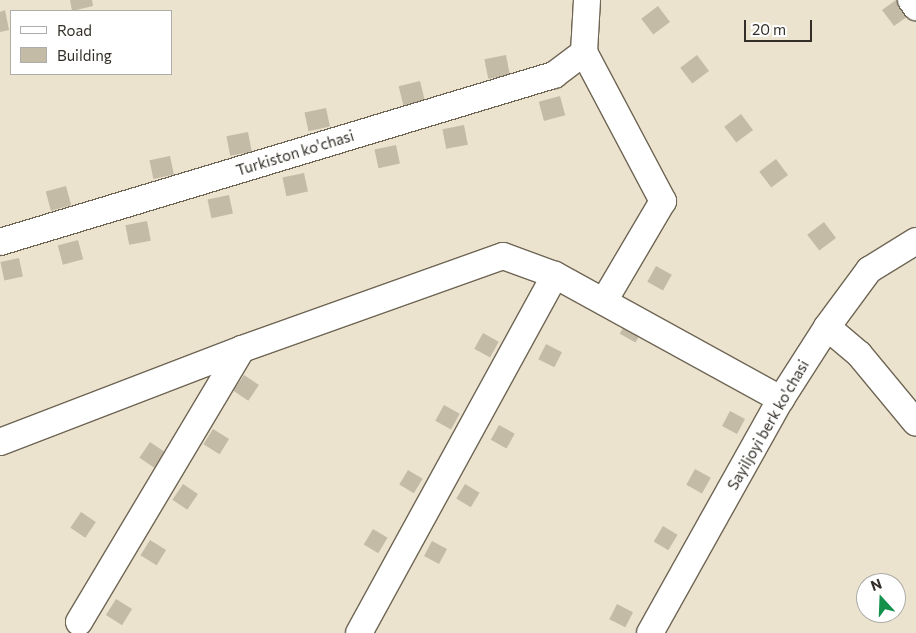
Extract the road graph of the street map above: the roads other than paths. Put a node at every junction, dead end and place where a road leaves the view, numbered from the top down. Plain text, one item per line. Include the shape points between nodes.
1 (587, 0) edge
2 (911, 0) edge
3 (916, 7) edge
4 (584, 52) junction
5 (0, 242) edge
6 (916, 242) edge
7 (555, 275) junction
8 (604, 302) junction
9 (826, 327) junction
10 (242, 349) junction
11 (781, 399) junction
12 (916, 423) edge
13 (0, 442) edge
14 (79, 622) dead end
15 (359, 633) edge
16 (650, 633) edge

1 - 4 street
2 - 3 street
4 - 5 street, Turkiston ko'chasi via 554,75
4 - 8 street via 663,201
6 - 9 street, Sayiljoyi berk ko'chasi via 870,270
7 - 8 street
7 - 10 street via 503,256
7 - 15 street
8 - 11 street
9 - 11 street, Sayiljoyi berk ko'chasi
9 - 12 street via 859,354
10 - 13 street
10 - 14 street
11 - 16 street, Sayiljoyi berk ko'chasi

